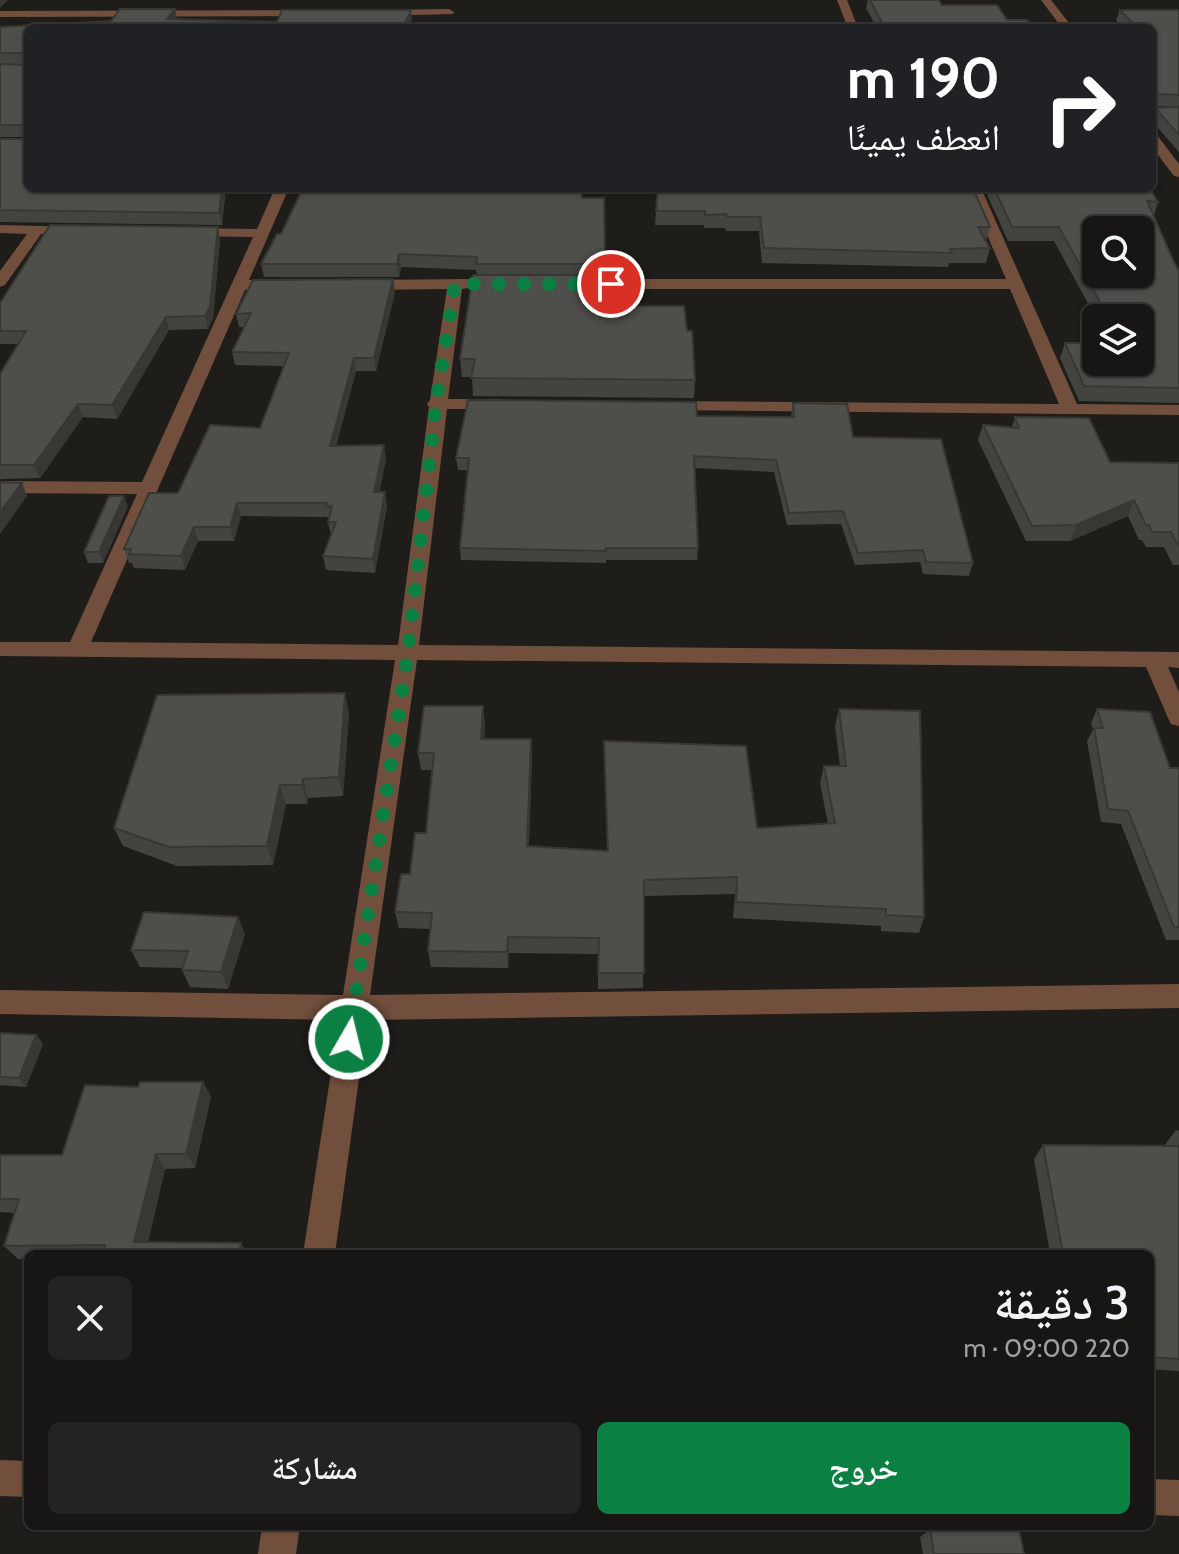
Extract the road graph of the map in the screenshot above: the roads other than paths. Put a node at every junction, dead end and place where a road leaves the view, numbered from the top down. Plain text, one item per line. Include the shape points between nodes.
1 (454, 0) edge
2 (842, 0) edge
3 (1046, 0) edge
4 (449, 12) junction
5 (277, 13) junction
6 (324, 13) edge
7 (371, 13) edge
8 (0, 14) edge
9 (272, 24) edge
10 (448, 24) edge
11 (851, 24) edge
12 (1065, 24) edge
13 (1156, 145) edge
14 (1179, 173) edge
15 (280, 192) edge
16 (976, 192) edge
17 (0, 229) edge
18 (37, 230) junction
19 (101, 231) edge
20 (165, 232) edge
21 (261, 233) junction
22 (0, 282) edge
23 (455, 284) junction
24 (486, 284) edge
25 (564, 284) edge
26 (1017, 284) junction
27 (237, 285) junction
28 (299, 285) edge
29 (346, 285) edge
30 (436, 404) junction
31 (516, 404) edge
32 (642, 405) edge
33 (1070, 408) junction
34 (1179, 410) edge
35 (0, 487) edge
36 (150, 488) junction
37 (0, 649) edge
38 (77, 650) junction
39 (408, 652) junction
40 (1154, 660) junction
41 (1179, 660) edge
42 (1179, 718) edge
43 (1179, 996) edge
44 (0, 1002) edge
45 (353, 1008) junction
46 (320, 1250) edge
47 (0, 1478) edge
48 (24, 1479) edge
49 (1154, 1497) edge
50 (1179, 1498) edge
51 (280, 1530) edge
52 (277, 1554) edge

1 - 4 street
2 - 11 street
3 - 12 street
4 - 7 street
4 - 10 street
5 - 6 street
5 - 8 street
5 - 9 street
13 - 14 street
15 - 21 street
16 - 26 street
17 - 18 street
18 - 19 street
18 - 22 street
20 - 21 street
21 - 27 street
23 - 24 street
23 - 29 street
23 - 30 street
25 - 26 street
26 - 33 street
27 - 28 street
27 - 36 street
30 - 31 street
30 - 39 street
32 - 33 street
33 - 34 street
35 - 36 street
36 - 38 street
37 - 38 street
38 - 39 street
39 - 40 street
39 - 45 street
40 - 41 street
40 - 42 street
43 - 45 street
44 - 45 street
45 - 46 street
47 - 48 street
49 - 50 street
51 - 52 street

